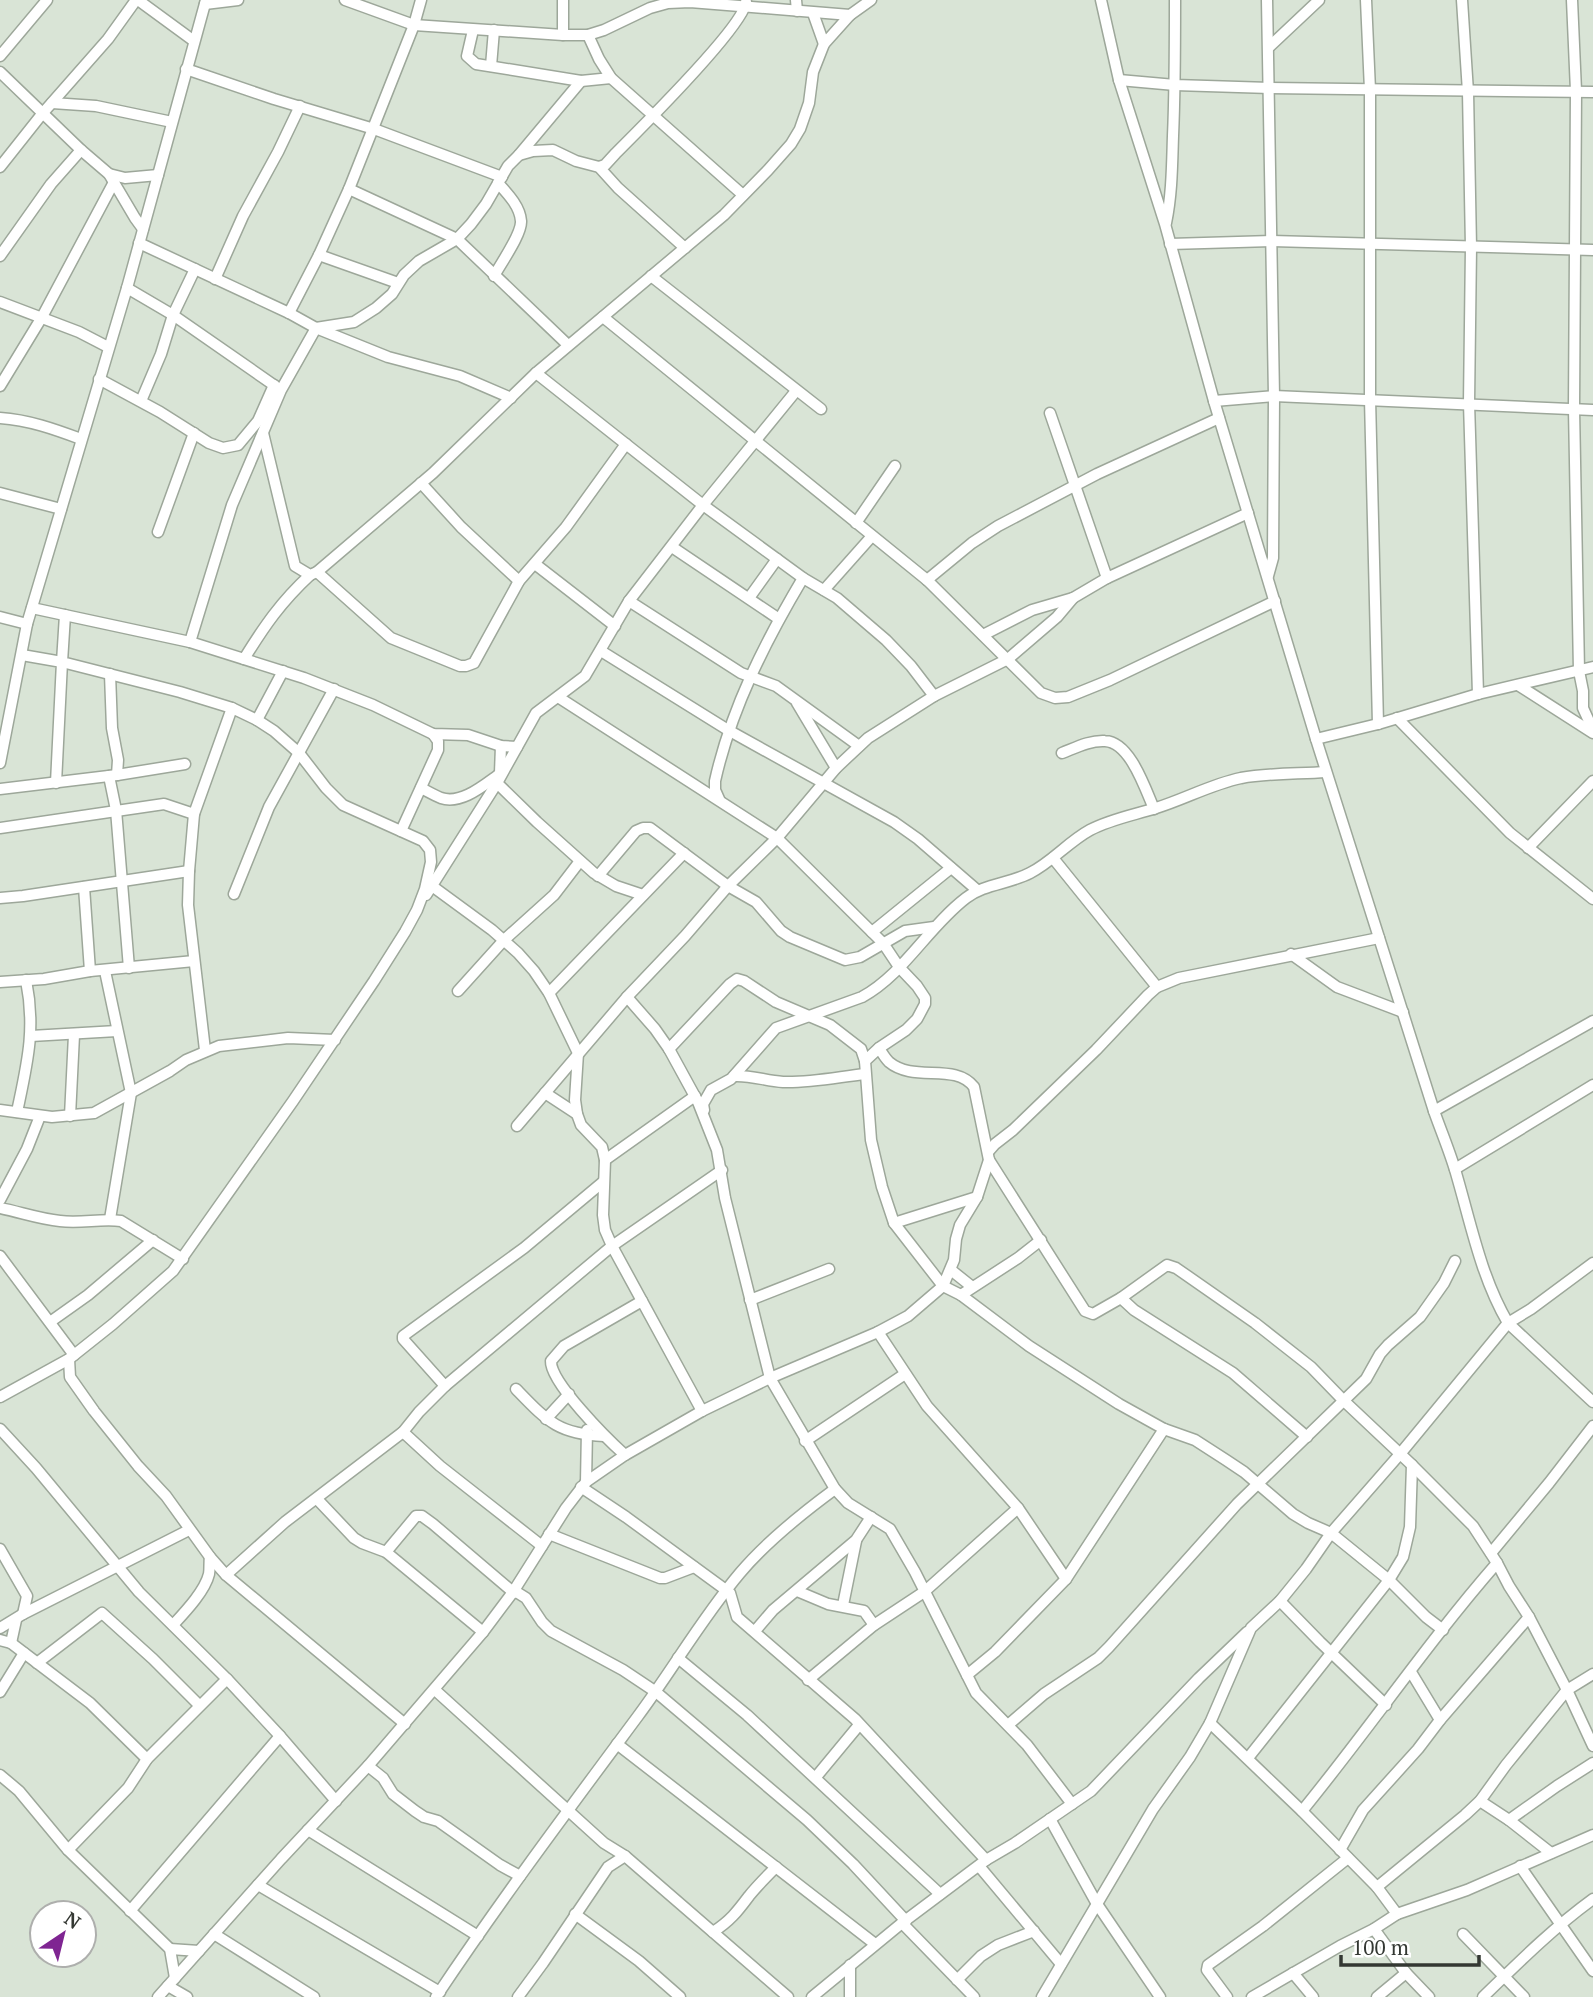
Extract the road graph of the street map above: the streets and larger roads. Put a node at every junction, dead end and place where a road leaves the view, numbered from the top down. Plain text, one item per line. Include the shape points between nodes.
1 (137, 0) edge
2 (238, 0) edge
3 (345, 0) edge
4 (421, 0) edge
5 (563, 0) edge
6 (871, 0) edge
7 (1101, 0) edge
8 (1175, 0) edge
9 (1267, 0) edge
10 (1319, 0) edge
11 (1366, 0) edge
12 (1462, 0) edge
13 (1572, 0) edge
14 (45, 1) edge
15 (690, 1) edge
16 (205, 2) edge
17 (746, 3) edge
18 (796, 6) edge
19 (813, 13) junction
20 (850, 15) junction
21 (414, 25) junction
22 (474, 30) junction
23 (494, 30) junction
24 (563, 35) junction
25 (588, 35) junction
26 (194, 41) junction
27 (824, 44) junction
28 (1269, 47) junction
29 (0, 56) edge
30 (491, 66) junction
31 (186, 69) junction
32 (0, 72) edge
33 (611, 78) junction
34 (1119, 80) junction
35 (581, 82) junction
36 (1175, 85) junction
37 (1270, 88) junction
38 (1370, 90) junction
39 (1576, 91) junction
40 (1468, 92) junction
41 (1593, 92) edge
42 (52, 103) junction
43 (299, 106) junction
44 (41, 114) junction
45 (651, 115) junction
46 (172, 122) junction
47 (374, 129) junction
48 (81, 150) junction
49 (519, 155) junction
50 (0, 167) edge
51 (599, 167) junction
52 (158, 175) junction
53 (112, 178) junction
54 (500, 180) junction
55 (349, 189) junction
56 (743, 195) junction
57 (1165, 224) junction
58 (143, 229) junction
59 (457, 239) junction
60 (1272, 242) junction
61 (139, 243) junction
62 (1170, 244) junction
63 (1369, 244) junction
64 (685, 247) junction
65 (1471, 247) junction
66 (1574, 250) junction
67 (1593, 250) edge
68 (319, 255) junction
69 (0, 256) edge
70 (195, 269) junction
71 (494, 276) junction
72 (651, 276) junction
73 (215, 279) junction
74 (398, 283) junction
75 (127, 288) junction
76 (0, 302) edge
77 (289, 313) junction
78 (173, 315) junction
79 (42, 317) junction
80 (603, 317) junction
81 (316, 328) junction
82 (568, 345) junction
83 (108, 347) junction
84 (536, 373) junction
85 (99, 379) junction
86 (0, 386) edge
87 (278, 387) junction
88 (796, 391) junction
89 (1275, 396) junction
90 (511, 398) junction
91 (1370, 399) junction
92 (141, 401) junction
93 (1214, 401) junction
94 (1469, 404) junction
95 (821, 409) dead end
96 (1574, 409) junction
97 (1593, 410) edge
98 (1050, 414) dead end
99 (0, 418) edge
100 (1219, 418) junction
101 (194, 433) junction
102 (263, 433) junction
103 (81, 439) junction
104 (756, 442) junction
105 (626, 444) junction
106 (251, 461) junction
107 (895, 466) dead end
108 (271, 468) junction
109 (421, 483) junction
110 (1074, 486) junction
111 (0, 493) edge
112 (703, 505) junction
113 (61, 509) junction
114 (1248, 513) junction
115 (856, 523) junction
116 (158, 533) dead end
117 (872, 536) junction
118 (672, 547) junction
119 (776, 559) junction
120 (328, 562) junction
121 (535, 564) junction
122 (314, 573) junction
123 (803, 578) junction
124 (1107, 578) junction
125 (1268, 578) junction
126 (927, 580) junction
127 (329, 581) junction
128 (519, 581) junction
129 (824, 590) junction
130 (749, 598) junction
131 (1073, 598) junction
132 (629, 601) junction
133 (1275, 601) junction
134 (32, 608) junction
135 (65, 615) junction
136 (0, 617) edge
137 (779, 619) junction
138 (27, 624) junction
139 (615, 626) junction
140 (984, 635) junction
141 (190, 642) junction
142 (601, 651) junction
143 (22, 655) junction
144 (244, 659) junction
145 (1008, 659) junction
146 (62, 662) junction
147 (1593, 667) edge
148 (283, 671) junction
149 (1579, 671) junction
150 (110, 674) junction
151 (751, 676) junction
152 (1518, 685) junction
153 (334, 689) junction
154 (1478, 694) junction
155 (934, 696) junction
156 (558, 697) junction
157 (795, 700) junction
158 (232, 708) junction
159 (1396, 718) junction
160 (257, 720) junction
161 (1378, 724) junction
162 (728, 730) junction
163 (1593, 731) edge
164 (433, 734) junction
165 (1316, 739) junction
166 (501, 746) junction
167 (859, 746) junction
168 (517, 747) junction
169 (1062, 752) dead end
170 (299, 753) junction
171 (0, 763) edge
172 (185, 764) dead end
173 (836, 768) junction
174 (1326, 772) junction
175 (121, 774) junction
176 (500, 776) junction
177 (1593, 781) edge
178 (56, 783) junction
179 (824, 783) junction
180 (421, 788) junction
181 (0, 789) edge
182 (113, 794) junction
183 (199, 797) junction
184 (719, 799) junction
185 (173, 806) junction
186 (1154, 809) junction
187 (116, 810) junction
188 (194, 814) junction
189 (0, 828) edge
190 (401, 831) junction
191 (778, 838) junction
192 (1528, 848) junction
193 (684, 853) junction
194 (1053, 858) junction
195 (580, 861) junction
196 (951, 868) junction
197 (190, 871) junction
198 (598, 876) junction
199 (123, 881) junction
200 (432, 886) junction
201 (728, 886) junction
202 (84, 887) junction
203 (977, 890) junction
204 (234, 894) dead end
205 (643, 895) junction
206 (0, 898) edge
207 (1593, 899) edge
208 (417, 910) junction
209 (934, 927) junction
210 (872, 932) junction
211 (1379, 938) junction
212 (504, 940) junction
213 (883, 943) junction
214 (1291, 954) junction
215 (194, 961) junction
216 (899, 967) junction
217 (129, 968) junction
218 (90, 971) junction
219 (105, 971) junction
220 (26, 980) junction
221 (0, 982) edge
222 (1157, 987) junction
223 (458, 991) dead end
224 (549, 993) junction
225 (628, 997) junction
226 (1402, 1012) junction
227 (808, 1015) junction
228 (1593, 1021) edge
229 (117, 1031) junction
230 (74, 1035) junction
231 (31, 1036) junction
232 (335, 1040) junction
233 (879, 1048) junction
234 (669, 1049) junction
235 (205, 1050) junction
236 (578, 1053) junction
237 (865, 1061) junction
238 (864, 1074) junction
239 (734, 1076) junction
240 (1593, 1085) edge
241 (131, 1093) junction
242 (545, 1093) junction
243 (695, 1096) junction
244 (0, 1110) edge
245 (1434, 1111) junction
246 (17, 1112) junction
247 (577, 1114) junction
248 (704, 1115) junction
249 (40, 1116) junction
250 (70, 1116) junction
251 (517, 1126) dead end
252 (989, 1156) junction
253 (605, 1160) junction
254 (1455, 1169) junction
255 (722, 1170) junction
256 (603, 1182) junction
257 (976, 1197) junction
258 (0, 1200) edge
259 (0, 1209) edge
260 (110, 1219) junction
261 (894, 1223) junction
262 (153, 1240) junction
263 (1041, 1240) junction
264 (612, 1246) junction
265 (0, 1256) edge
266 (183, 1259) junction
267 (1455, 1261) dead end
268 (1593, 1263) edge
269 (829, 1269) dead end
270 (951, 1270) junction
271 (943, 1286) junction
272 (971, 1286) junction
273 (961, 1294) junction
274 (1121, 1298) junction
275 (750, 1300) junction
276 (642, 1301) junction
277 (50, 1322) junction
278 (1507, 1323) junction
279 (878, 1332) junction
280 (71, 1357) junction
281 (905, 1374) junction
282 (770, 1378) junction
283 (445, 1386) junction
284 (516, 1389) dead end
285 (569, 1394) junction
286 (0, 1397) edge
287 (1343, 1401) junction
288 (1593, 1402) edge
289 (702, 1411) junction
290 (586, 1414) junction
291 (545, 1419) junction
292 (1593, 1426) edge
293 (0, 1429) edge
294 (1164, 1429) junction
295 (402, 1432) junction
296 (587, 1435) junction
297 (604, 1436) junction
298 (1307, 1437) junction
299 (806, 1441) junction
300 (1400, 1454) junction
301 (625, 1455) junction
302 (1412, 1465) junction
303 (584, 1484) junction
304 (1257, 1484) junction
305 (835, 1489) junction
306 (317, 1499) junction
307 (1018, 1508) junction
308 (871, 1517) junction
309 (189, 1530) junction
310 (1331, 1533) junction
311 (549, 1534) junction
312 (856, 1541) junction
313 (542, 1546) junction
314 (0, 1549) edge
315 (386, 1552) junction
316 (1491, 1553) junction
317 (209, 1557) junction
318 (1497, 1563) junction
319 (118, 1566) junction
320 (694, 1567) junction
321 (226, 1575) junction
322 (1066, 1579) junction
323 (1389, 1580) junction
324 (727, 1590) junction
325 (797, 1591) junction
326 (513, 1592) junction
327 (925, 1592) junction
328 (1280, 1601) junction
329 (843, 1605) junction
330 (20, 1617) junction
331 (1529, 1617) junction
332 (173, 1625) junction
333 (874, 1625) junction
334 (0, 1628) edge
335 (1251, 1628) junction
336 (1443, 1630) junction
337 (755, 1631) junction
338 (483, 1632) junction
339 (0, 1640) edge
340 (11, 1643) junction
341 (1332, 1652) junction
342 (24, 1653) junction
343 (678, 1658) junction
344 (37, 1663) junction
345 (1411, 1672) junction
346 (1593, 1674) edge
347 (967, 1675) junction
348 (227, 1679) junction
349 (808, 1680) junction
350 (435, 1690) junction
351 (1567, 1690) junction
352 (0, 1692) edge
353 (656, 1692) junction
354 (199, 1705) junction
355 (1386, 1705) junction
356 (1440, 1720) junction
357 (1210, 1723) junction
358 (405, 1724) junction
359 (859, 1725) junction
360 (1008, 1725) junction
361 (280, 1736) junction
362 (617, 1744) junction
363 (1593, 1746) edge
364 (1248, 1758) junction
365 (147, 1759) junction
366 (1593, 1763) edge
367 (368, 1766) junction
368 (0, 1775) edge
369 (816, 1777) junction
370 (335, 1801) junction
371 (1480, 1801) junction
372 (1072, 1804) junction
373 (568, 1811) junction
374 (1302, 1811) junction
375 (1050, 1819) junction
376 (1509, 1820) junction
377 (308, 1830) junction
378 (1593, 1835) edge
379 (604, 1843) junction
380 (68, 1850) junction
381 (1340, 1850) junction
382 (1551, 1853) junction
383 (625, 1856) junction
384 (1348, 1858) junction
385 (983, 1863) junction
386 (1520, 1866) junction
387 (608, 1867) junction
388 (776, 1867) junction
389 (520, 1876) junction
390 (258, 1885) junction
391 (1377, 1887) junction
392 (940, 1895) junction
393 (1593, 1899) edge
394 (1097, 1904) junction
395 (130, 1911) junction
396 (575, 1914) junction
397 (1397, 1914) junction
398 (904, 1922) junction
399 (1560, 1923) junction
400 (1374, 1929) junction
401 (1034, 1931) junction
402 (713, 1932) junction
403 (214, 1934) junction
404 (1463, 1934) dead end
405 (478, 1936) junction
406 (875, 1944) junction
407 (170, 1949) junction
408 (199, 1951) junction
409 (1061, 1964) junction
410 (850, 1965) junction
411 (1593, 1971) edge
412 (1293, 1973) junction
413 (1406, 1973) junction
414 (1505, 1976) junction
415 (957, 1980) junction
416 (171, 1982) junction
417 (438, 1994) edge
418 (158, 1997) edge
419 (187, 1997) edge
420 (314, 1997) edge
421 (518, 1997) edge
422 (680, 1997) edge
423 (788, 1997) edge
424 (812, 1997) edge
425 (850, 1997) edge
426 (974, 1997) edge
427 (1042, 1997) edge
428 (1160, 1997) edge
429 (1227, 1997) edge
430 (1252, 1997) edge
431 (1313, 1997) edge
432 (1377, 1997) edge
433 (1429, 1997) edge
434 (1483, 1997) edge
435 (1524, 1997) edge

1 - 26 street
1 - 42 street
2 - 16 street
3 - 21 street
4 - 21 street
5 - 24 street
6 - 20 street
7 - 34 street
8 - 36 street
9 - 28 street
10 - 28 street
11 - 38 street
12 - 40 street
13 - 39 street
14 - 29 street
15 - 17 street
15 - 25 street via 650,8
16 - 26 street
17 - 18 street
17 - 45 street via 701,64
18 - 19 street
19 - 20 street
19 - 27 street
20 - 27 street
21 - 22 street
21 - 47 street
22 - 23 street
22 - 30 street via 467,56 477,64
23 - 24 street
23 - 30 street
24 - 25 street
25 - 33 street
26 - 31 street
27 - 56 street via 800,129
28 - 37 street
30 - 35 street
31 - 43 street
31 - 46 street
32 - 44 street
33 - 35 street
33 - 45 street
34 - 36 street
34 - 57 street
35 - 49 street
36 - 37 street
36 - 57 street via 1172,180
37 - 38 street
37 - 60 street
38 - 40 street
38 - 63 street
39 - 40 street
39 - 41 street
39 - 66 street
40 - 65 street
42 - 44 street
42 - 46 street via 96,106
43 - 47 street
43 - 73 street
44 - 48 street
44 - 50 street
45 - 51 street
45 - 56 street
46 - 52 street
47 - 54 street
47 - 55 street
48 - 53 street
48 - 69 street
49 - 51 street via 553,150
49 - 54 street
51 - 64 street
52 - 53 street
52 - 58 street
53 - 58 street
53 - 79 street
54 - 59 street
54 - 71 street via 521,221
55 - 59 street
55 - 68 street
56 - 64 street
57 - 62 street
58 - 61 street
59 - 71 street
59 - 74 street via 419,261
60 - 62 street
60 - 63 street
60 - 89 street
61 - 70 street
61 - 75 street
62 - 93 street
63 - 65 street
63 - 91 street
64 - 72 street
65 - 66 street
65 - 94 street
66 - 67 street
66 - 96 street
68 - 74 street
68 - 77 street
70 - 73 street
70 - 78 street
71 - 82 street
72 - 80 street
72 - 88 street
73 - 77 street
74 - 81 street via 392,294 354,322
75 - 78 street
75 - 83 street
76 - 79 street
77 - 81 street
78 - 87 street
78 - 92 street
79 - 83 street
79 - 86 street
80 - 82 street
80 - 104 street
81 - 87 street
81 - 90 street
82 - 84 street
83 - 85 street
84 - 90 street
84 - 105 street
85 - 92 street
85 - 103 street
87 - 101 street via 239,445 223,448
87 - 102 street
88 - 95 street
88 - 104 street
89 - 91 street
89 - 93 street
89 - 125 street via 1273,558
90 - 109 street
91 - 94 street
91 - 161 street
92 - 101 street
93 - 100 street
94 - 96 street
94 - 154 street
96 - 97 street
96 - 149 street
98 - 110 street
99 - 103 street via 28,421
100 - 110 street
100 - 114 street
101 - 116 street
102 - 106 street
102 - 108 street
103 - 113 street
104 - 112 street
104 - 115 street
105 - 112 street
105 - 121 street
106 - 108 street
106 - 141 street via 232,505
107 - 115 street
108 - 122 street via 295,566
109 - 120 street
109 - 128 street
110 - 124 street
110 - 126 street via 998,526
111 - 113 street
112 - 118 street
112 - 119 street
113 - 134 street
114 - 124 street
114 - 125 street
115 - 117 street
117 - 126 street
117 - 129 street
118 - 130 street
118 - 132 street
119 - 123 street
119 - 130 street
120 - 122 street
120 - 127 street
121 - 128 street
121 - 139 street
122 - 127 street
122 - 144 street via 266,622
123 - 129 street
123 - 137 street
124 - 131 street
125 - 133 street
126 - 140 street
127 - 128 street via 391,638 466,667 478,658
129 - 155 street via 887,640
130 - 137 street
131 - 140 street via 1032,610
131 - 145 street
132 - 139 street
132 - 151 street
133 - 145 street via 1068,697 1041,693
133 - 165 street
134 - 135 street
134 - 138 street
135 - 141 street
135 - 146 street
136 - 138 street
137 - 151 street
138 - 143 street
139 - 142 street
140 - 145 street
141 - 144 street
142 - 156 street via 585,676
142 - 162 street
143 - 146 street
143 - 171 street
144 - 148 street
145 - 155 street
146 - 150 street
146 - 178 street
147 - 149 street
148 - 153 street
148 - 160 street
149 - 152 street
149 - 163 street via 1583,708
150 - 158 street
150 - 175 street via 112,728
151 - 157 street
151 - 162 street
152 - 154 street
152 - 163 street
153 - 164 street
153 - 170 street
154 - 159 street
155 - 167 street
156 - 168 street via 536,713
156 - 184 street
157 - 167 street
157 - 173 street
158 - 160 street
158 - 183 street
159 - 161 street
159 - 192 street
160 - 170 street
161 - 165 street
162 - 179 street
162 - 184 street via 715,782
164 - 166 street via 468,735
164 - 180 street via 438,750
165 - 174 street
166 - 168 street
166 - 176 street
167 - 173 street
168 - 176 street
169 - 186 street via 1096,741 1119,744
170 - 190 street via 337,800
170 - 204 street via 269,807
172 - 175 street
173 - 179 street
174 - 186 street via 1242,778
174 - 211 street
175 - 178 street
175 - 182 street
175 - 182 street
176 - 180 street via 456,799 443,799
176 - 195 street via 537,822
176 - 200 street
177 - 192 street
178 - 181 street
179 - 191 street
179 - 196 street via 894,822
180 - 190 street
182 - 187 street
183 - 185 street
183 - 188 street
184 - 191 street
185 - 187 street
185 - 188 street
186 - 194 street via 1104,823
187 - 189 street
187 - 199 street
188 - 197 street
190 - 208 street via 423,841 430,850 431,862
191 - 201 street
191 - 210 street
192 - 207 street
193 - 198 street via 650,828 643,828
193 - 201 street
193 - 205 street
194 - 203 street via 1020,878
194 - 222 street
195 - 198 street
195 - 212 street via 554,895
196 - 203 street
196 - 210 street
197 - 199 street
197 - 215 street via 188,905
198 - 205 street
199 - 202 street
199 - 217 street
200 - 208 street
200 - 212 street
201 - 213 street via 756,902 790,937 845,960
201 - 225 street
202 - 206 street
202 - 218 street
203 - 209 street
205 - 224 street
208 - 232 street
209 - 213 street via 905,931
209 - 216 street
210 - 213 street
211 - 214 street
211 - 226 street
212 - 223 street
212 - 224 street
213 - 216 street
214 - 222 street
214 - 226 street via 1337,988
215 - 217 street
215 - 235 street
216 - 227 street via 862,997
216 - 233 street via 917,986 925,1004 906,1030
217 - 219 street
218 - 219 street
218 - 220 street
219 - 229 street
220 - 221 street
220 - 231 street
222 - 252 street via 995,1144
224 - 236 street
225 - 234 street
225 - 236 street
226 - 245 street
227 - 234 street via 737,979
227 - 237 street via 854,1042
227 - 239 street via 776,1028
228 - 245 street
229 - 230 street
229 - 241 street
230 - 231 street
230 - 250 street
231 - 246 street
232 - 235 street via 288,1038
232 - 266 street
233 - 237 street
233 - 252 street via 887,1061 907,1071 957,1075 970,1082
234 - 243 street
235 - 241 street
236 - 242 street
236 - 247 street
237 - 238 street
238 - 239 street via 785,1082
238 - 261 street via 871,1140
239 - 248 street via 711,1090 703,1104
240 - 254 street
241 - 250 street via 94,1113
241 - 260 street
242 - 247 street
242 - 251 street
243 - 248 street
243 - 253 street
244 - 246 street
245 - 254 street
246 - 249 street
247 - 253 street via 602,1147
248 - 255 street
249 - 250 street
249 - 258 street
252 - 257 street
252 - 263 street
253 - 256 street
254 - 278 street via 1483,1269
255 - 264 street
255 - 275 street
256 - 264 street via 603,1215
256 - 283 street via 524,1248 403,1336
257 - 261 street
257 - 270 street via 960,1225
259 - 260 street via 58,1221
260 - 262 street
261 - 271 street
262 - 266 street
262 - 277 street
263 - 272 street
263 - 274 street via 1089,1314
264 - 276 street
264 - 283 street
265 - 277 street
266 - 280 street via 158,1287
267 - 287 street via 1420,1317 1388,1345 1366,1379
268 - 278 street
269 - 275 street
270 - 271 street
270 - 272 street
271 - 273 street
271 - 279 street via 908,1316
272 - 273 street
273 - 294 street via 1029,1346
274 - 287 street via 1167,1265 1177,1268 1294,1353
274 - 298 street via 1134,1311 1233,1373
275 - 282 street
276 - 285 street via 555,1354 551,1368
276 - 289 street
277 - 280 street
278 - 288 street
278 - 300 street
279 - 281 street
279 - 282 street
280 - 286 street
280 - 309 street via 70,1377
281 - 299 street
281 - 307 street via 927,1406
282 - 289 street
282 - 299 street
283 - 295 street
284 - 291 street
285 - 290 street
285 - 291 street
287 - 298 street
287 - 300 street
289 - 301 street
290 - 296 street
290 - 297 street
291 - 296 street via 561,1429
292 - 316 street
293 - 319 street
294 - 304 street via 1195,1440
294 - 322 street
295 - 306 street
295 - 313 street
296 - 297 street
296 - 303 street
297 - 301 street
298 - 304 street
299 - 305 street
300 - 302 street
300 - 310 street
301 - 303 street
302 - 316 street via 1473,1526
302 - 323 street via 1410,1527 1403,1557
303 - 311 street
303 - 320 street
304 - 310 street via 1293,1514
304 - 360 street via 1103,1653
305 - 308 street
305 - 324 street via 760,1551
306 - 315 street via 354,1538
306 - 321 street
307 - 322 street
307 - 327 street
308 - 312 street
308 - 327 street via 890,1529
309 - 317 street
309 - 319 street
310 - 323 street
310 - 328 street
311 - 313 street
311 - 320 street via 660,1577
312 - 325 street
312 - 329 street
313 - 326 street
314 - 330 street via 27,1596
315 - 326 street via 419,1515
315 - 338 street
316 - 318 street
317 - 321 street
317 - 332 street via 206,1581
318 - 331 street
318 - 336 street
319 - 330 street
319 - 332 street
320 - 324 street
321 - 358 street
322 - 347 street
323 - 336 street
323 - 341 street
324 - 337 street via 737,1617
324 - 343 street
325 - 329 street
325 - 337 street
326 - 338 street
326 - 353 street via 526,1598 551,1630
327 - 333 street
327 - 347 street
328 - 335 street
328 - 341 street
329 - 333 street via 864,1611
330 - 334 street
330 - 340 street
331 - 351 street
331 - 356 street
332 - 348 street
333 - 349 street
335 - 357 street
335 - 372 street via 1108,1775
336 - 345 street
337 - 349 street
338 - 350 street
339 - 340 street
340 - 342 street
341 - 355 street
341 - 364 street
342 - 344 street
342 - 352 street
343 - 353 street
343 - 369 street
344 - 354 street via 102,1613
344 - 365 street via 90,1703
345 - 355 street
345 - 356 street
346 - 351 street
347 - 360 street via 976,1693
348 - 354 street
348 - 361 street
349 - 359 street
350 - 358 street
350 - 373 street
351 - 363 street
351 - 371 street
353 - 362 street
353 - 398 street via 821,1833
354 - 365 street
355 - 374 street
356 - 381 street via 1363,1810
357 - 364 street
357 - 394 street
358 - 367 street
359 - 369 street
359 - 385 street
360 - 372 street
361 - 370 street
361 - 395 street
362 - 373 street
362 - 388 street
364 - 374 street
365 - 380 street via 128,1788
366 - 376 street
367 - 370 street
367 - 389 street via 415,1811 438,1821
368 - 380 street
369 - 392 street
370 - 377 street
371 - 376 street
371 - 391 street
372 - 375 street
373 - 379 street
373 - 389 street
374 - 381 street
375 - 385 street
375 - 394 street
376 - 382 street
377 - 390 street
377 - 405 street
378 - 382 street
379 - 383 street
379 - 387 street
380 - 395 street
381 - 384 street
382 - 386 street
383 - 387 street
383 - 402 street
384 - 391 street
384 - 429 street via 1208,1965
385 - 392 street
385 - 401 street
386 - 397 street
386 - 399 street
387 - 396 street
388 - 402 street via 743,1907
388 - 406 street
389 - 405 street
390 - 403 street
390 - 417 street
391 - 397 street
392 - 398 street
393 - 399 street
394 - 409 street
394 - 428 street
395 - 407 street
396 - 421 street
396 - 422 street
397 - 400 street
398 - 406 street
398 - 415 street
399 - 411 street
399 - 414 street
400 - 412 street
400 - 413 street
401 - 409 street
401 - 415 street via 998,1945
402 - 423 street
403 - 408 street
403 - 420 street
404 - 414 street
405 - 417 street
406 - 410 street
407 - 408 street
407 - 416 street
408 - 416 street
409 - 427 street
410 - 424 street
410 - 425 street
412 - 430 street
412 - 431 street
413 - 432 street
413 - 433 street
414 - 434 street
414 - 435 street
415 - 426 street
416 - 418 street
416 - 419 street

